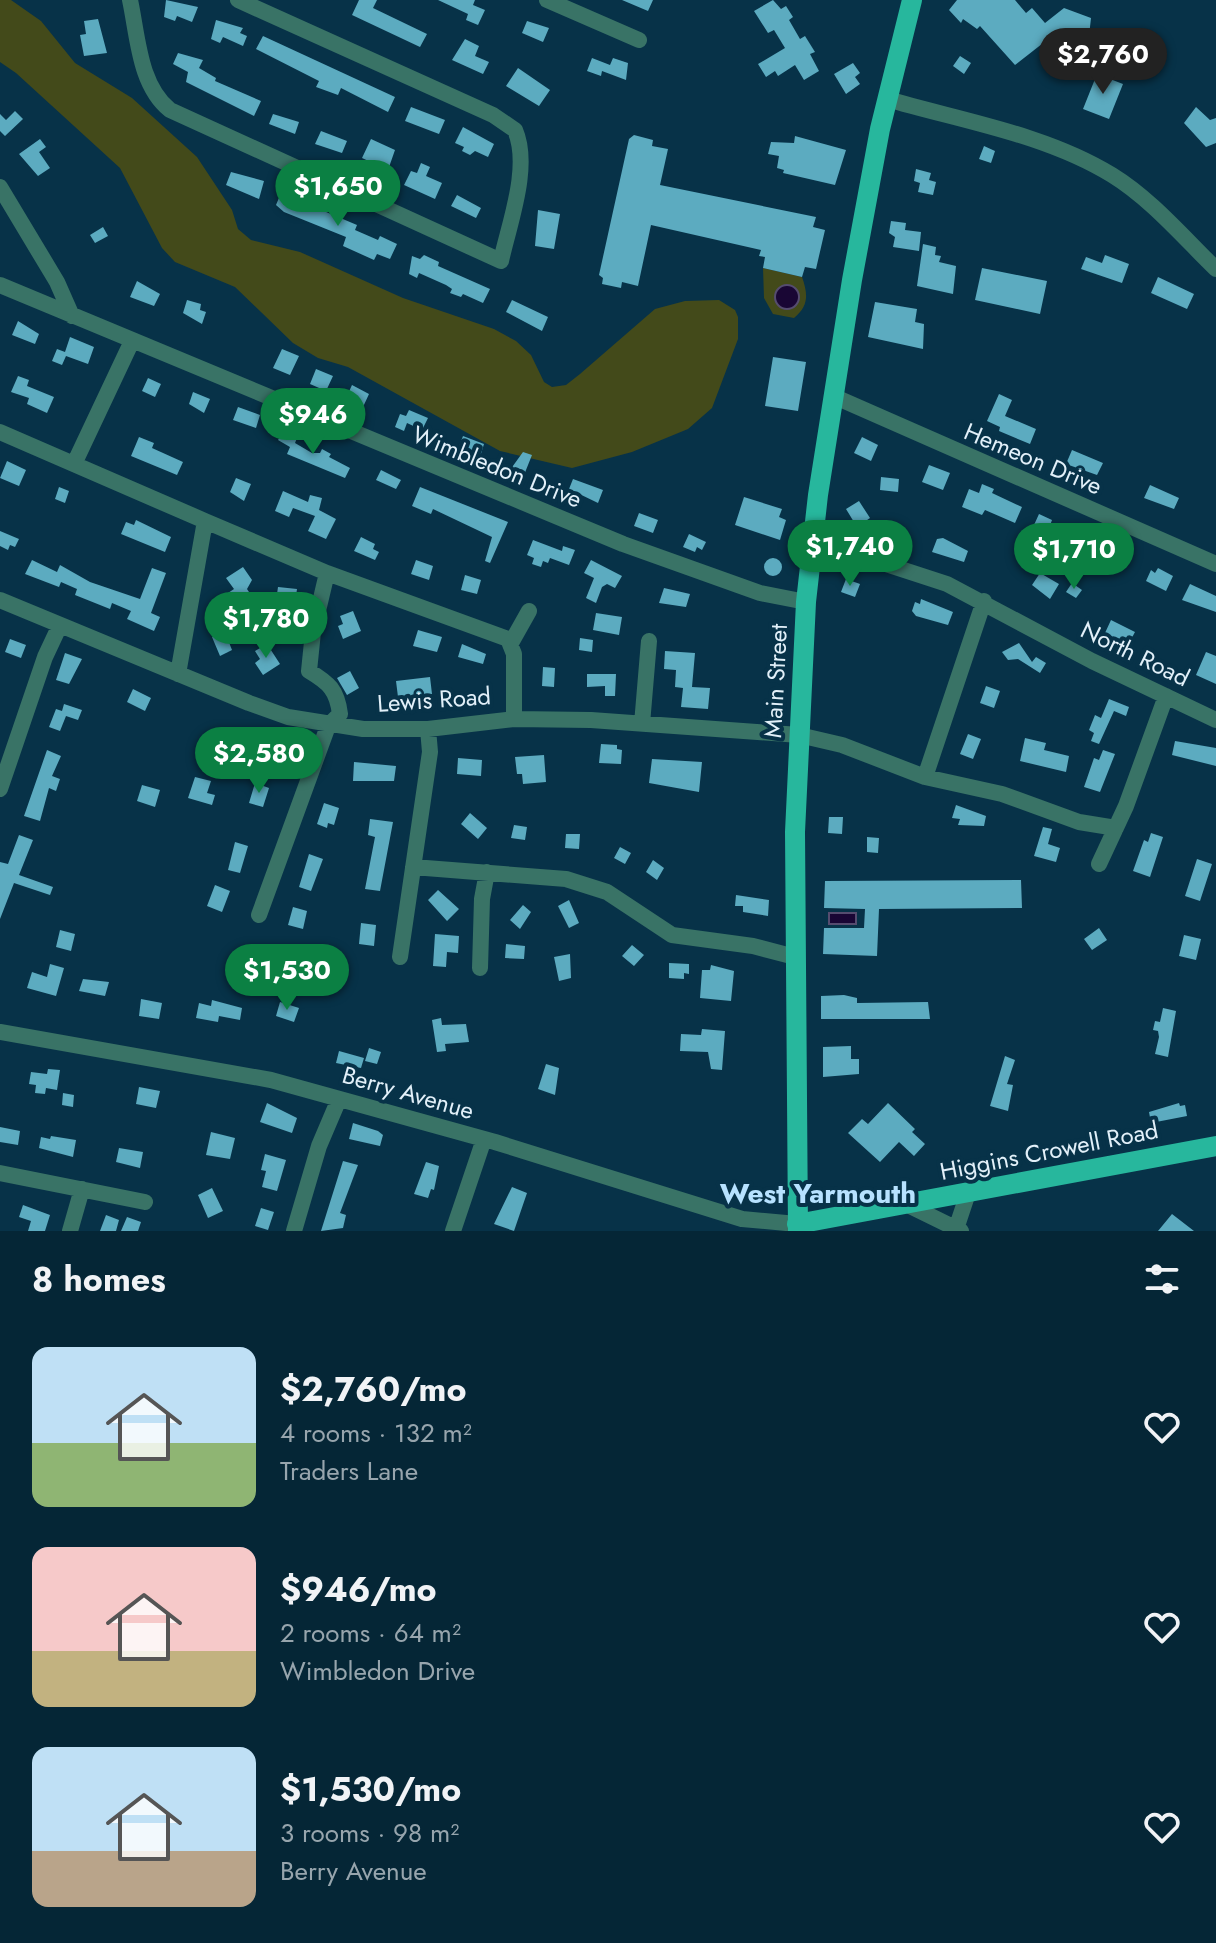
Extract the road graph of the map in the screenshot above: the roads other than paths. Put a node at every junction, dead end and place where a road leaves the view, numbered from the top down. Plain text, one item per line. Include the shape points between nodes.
1 (130, 0) edge
2 (238, 0) edge
3 (547, 0) edge
4 (912, 0) edge
5 (639, 40) dead end
6 (887, 99) junction
7 (0, 187) edge
8 (1216, 269) edge
9 (0, 285) edge
10 (72, 316) junction
11 (132, 341) junction
12 (833, 396) junction
13 (0, 432) edge
14 (74, 464) junction
15 (205, 521) junction
16 (812, 540) junction
17 (1216, 564) edge
18 (327, 573) junction
19 (0, 600) edge
20 (984, 601) junction
21 (806, 602) junction
22 (529, 611) dead end
23 (60, 625) junction
24 (649, 641) dead end
25 (511, 643) junction
26 (178, 674) junction
27 (1166, 696) junction
28 (514, 719) junction
29 (1216, 720) edge
30 (642, 724) junction
31 (328, 726) junction
32 (428, 729) junction
33 (799, 735) junction
34 (925, 777) junction
35 (0, 789) edge
36 (1116, 828) junction
37 (1099, 864) dead end
38 (413, 867) junction
39 (487, 872) junction
40 (259, 915) dead end
41 (400, 957) dead end
42 (795, 957) junction
43 (480, 968) dead end
44 (0, 1032) edge
45 (339, 1099) junction
46 (484, 1139) junction
47 (1216, 1146) edge
48 (0, 1173) edge
49 (82, 1189) junction
50 (968, 1193) junction
51 (145, 1202) dead end
52 (906, 1204) junction
53 (798, 1228) edge
54 (958, 1230) edge
55 (70, 1231) edge
56 (294, 1231) edge
57 (453, 1231) edge

1 - 2 street via 145,72 152,91 170,110 501,261 518,177 515,130 493,115
3 - 5 street
4 - 6 main road, Main Street
6 - 8 street via 986,124 1082,158 1128,186
6 - 12 main road, Main Street
7 - 10 street
9 - 10 street, Wimbledon Drive
10 - 11 street, Wimbledon Drive
11 - 14 street
11 - 21 street, Wimbledon Drive via 609,539 760,593
12 - 16 main road, Main Street
12 - 17 street, Hemeon Drive
13 - 14 street
14 - 15 street
15 - 18 street
15 - 26 street
16 - 20 street, North Road
16 - 21 main road, Main Street
18 - 25 street
18 - 31 street via 309,671 330,683 338,696 340,714
19 - 23 street, Lewis Road
20 - 27 street, North Road
20 - 34 street
21 - 33 main road, Main Street
22 - 25 street
23 - 26 street, Lewis Road
23 - 35 street
24 - 30 street
25 - 28 street
26 - 31 street, Lewis Road via 288,717
27 - 29 street, North Road
27 - 36 street
28 - 30 street, Lewis Road
28 - 32 street, Lewis Road
30 - 33 street, Lewis Road
31 - 32 street, Lewis Road
31 - 40 street
32 - 38 street via 430,752
33 - 34 street, Lewis Road via 842,745
33 - 42 main road, Main Street
34 - 36 street, Lewis Road
36 - 37 street
38 - 39 street
38 - 41 street
39 - 42 street via 592,886 672,935
39 - 43 street
42 - 53 main road, Main Street
44 - 45 street, Berry Avenue via 271,1080
45 - 46 street, Berry Avenue
45 - 56 street
46 - 53 street, Berry Avenue via 742,1219
46 - 57 street
47 - 50 main road, Higgins Crowell Road
48 - 49 street
49 - 51 street
49 - 55 street
50 - 52 main road, Higgins Crowell Road
50 - 54 street
52 - 53 main road, Higgins Crowell Road
52 - 54 street

